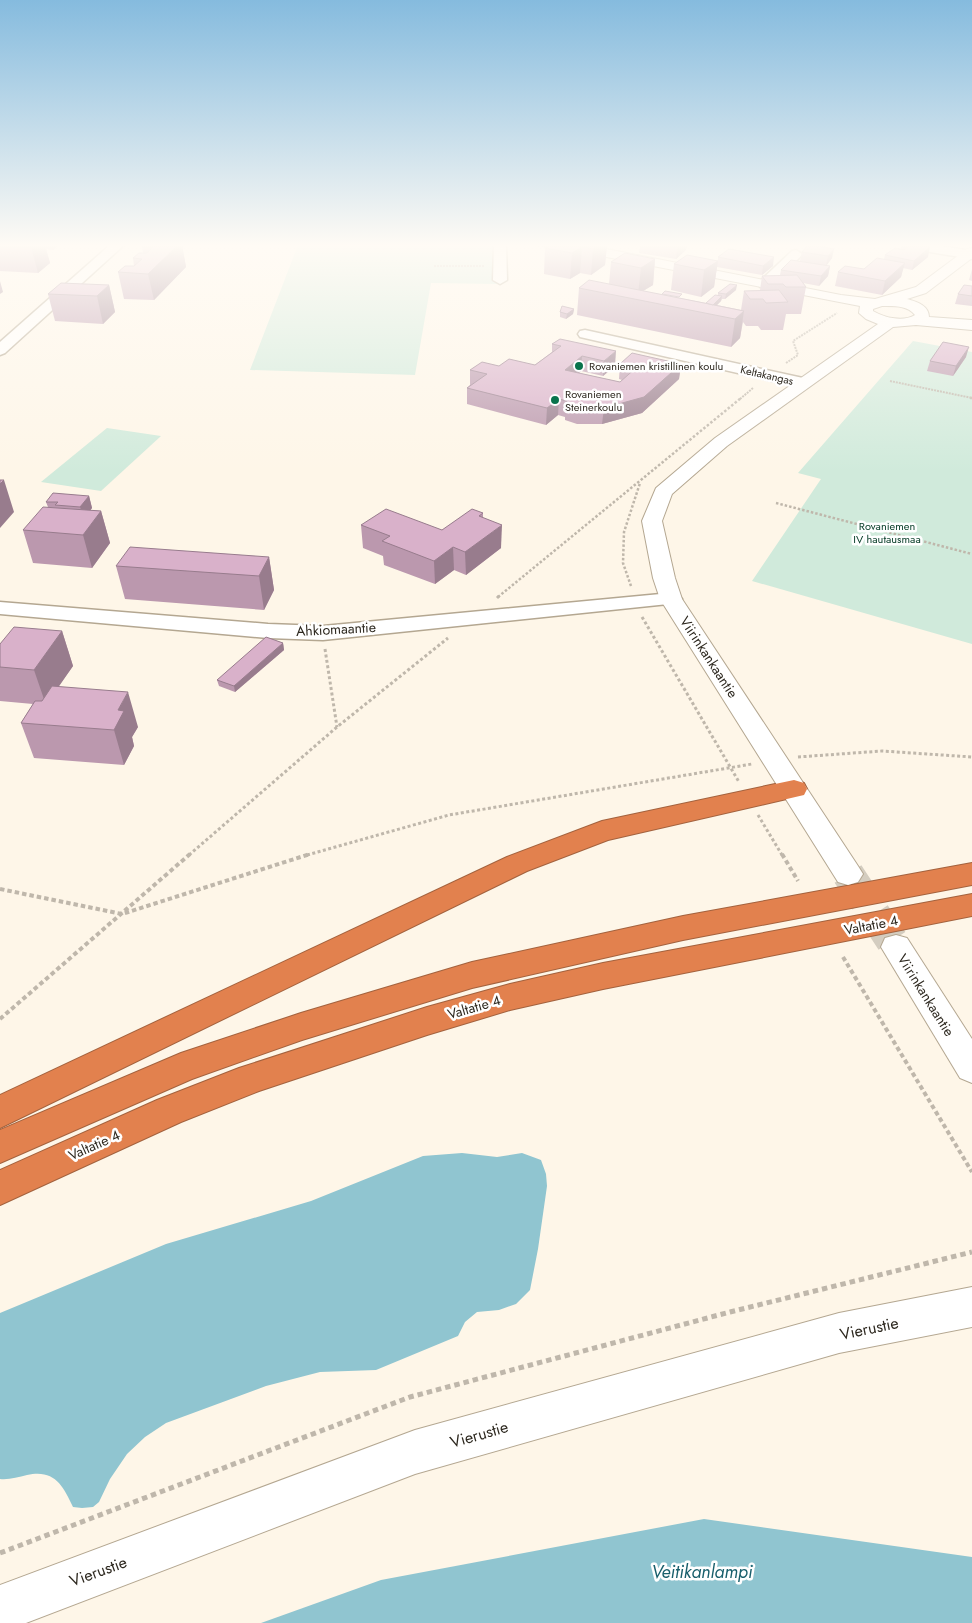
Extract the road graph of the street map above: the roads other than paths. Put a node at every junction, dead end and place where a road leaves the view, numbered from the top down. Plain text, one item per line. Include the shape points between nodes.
1 (33, 321) edge
2 (868, 321) edge
3 (894, 321) edge
4 (954, 321) edge
5 (890, 322) joint
6 (972, 324) edge
7 (585, 334) dead end
8 (0, 350) edge
9 (825, 350) dead end
10 (801, 366) dead end
11 (777, 377) junction
12 (803, 383) junction
13 (721, 442) junction
14 (671, 599) junction
15 (0, 608) edge
16 (794, 789) junction
17 (848, 874) tunnel mouth
18 (972, 874) edge
19 (972, 905) edge
20 (896, 947) tunnel mouth
21 (972, 1068) edge
22 (0, 1112) edge
23 (0, 1147) edge
24 (0, 1188) edge
25 (972, 1307) edge
26 (0, 1608) edge

1 - 8 street
2 - 9 street
3 - 5 street
4 - 6 street
5 - 12 street, Viirinkankaantie
7 - 11 street, Keltakangas
10 - 11 street, Viirinkankaantie
11 - 12 street, Keltakangas
11 - 13 street, Viirinkankaantie
12 - 13 street, Viirinkankaantie
13 - 14 street, Viirinkankaantie via 663,492 652,521
14 - 15 street, Ahkiomaantie via 323,632 277,632
14 - 16 street, Viirinkankaantie
16 - 17 street, Viirinkankaantie
16 - 22 highway via 602,831 517,864
18 - 23 highway via 684,928 472,975 301,1027 181,1068
19 - 24 highway, Valtatie 4 via 604,976 510,997 426,1021 251,1079 178,1107
20 - 21 street, Viirinkankaantie
25 - 26 street, Vierustie via 839,1334 415,1452

